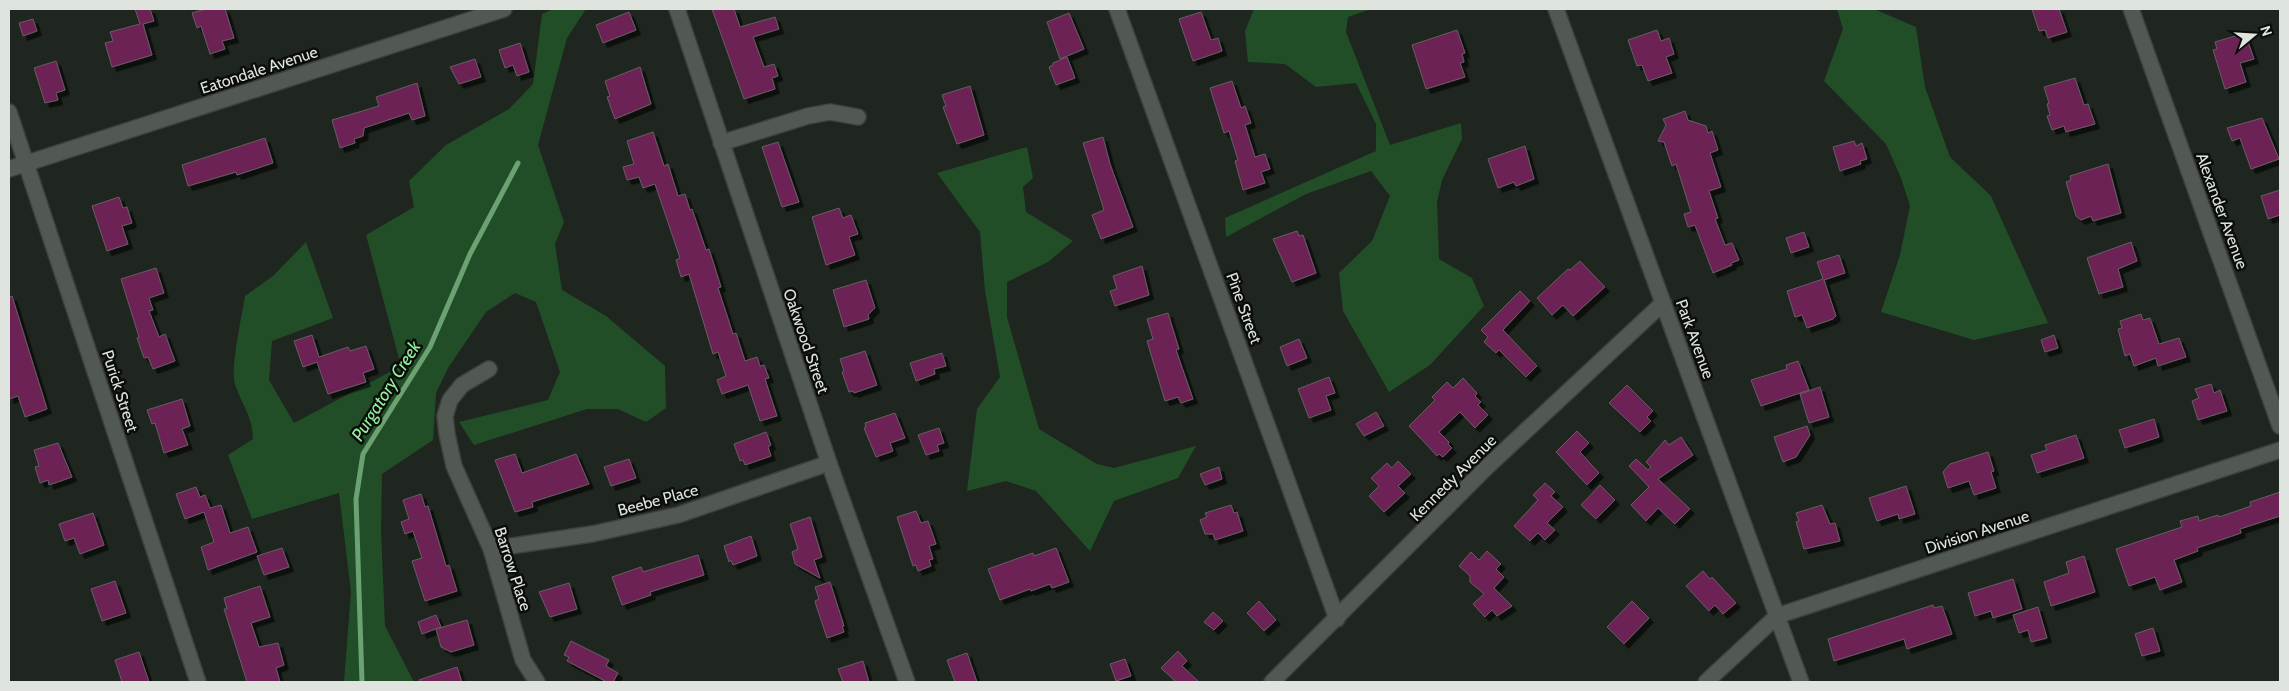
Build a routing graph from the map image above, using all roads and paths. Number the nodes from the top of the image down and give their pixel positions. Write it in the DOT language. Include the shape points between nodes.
graph roads {
  1 [pos="504,9"];
  2 [pos="676,9"];
  3 [pos="1117,9"];
  4 [pos="1556,9"];
  5 [pos="2131,9"];
  6 [pos="9,112"];
  7 [pos="858,117"];
  8 [pos="722,143"];
  9 [pos="26,164"];
  10 [pos="9,169"];
  11 [pos="1663,303"];
  12 [pos="489,369"];
  13 [pos="2280,426"];
  14 [pos="2280,450"];
  15 [pos="829,463"];
  16 [pos="491,549"];
  17 [pos="1777,616"];
  18 [pos="1337,619"];
  19 [pos="198,682"];
  20 [pos="537,682"];
  21 [pos="907,682"];
  22 [pos="1273,682"];
  23 [pos="1706,682"];
  24 [pos="1801,682"];
  1 -- 9 [label="street, Eatondale Avenue"];
  2 -- 8 [label="street, Oakwood Street"];
  3 -- 18 [label="street, Pine Street"];
  4 -- 11 [label="street, Park Avenue"];
  5 -- 13 [label="street, Alexander Avenue"];
  6 -- 9 [label="street, Purick Street"];
  7 -- 8 [label="street" via="830,112 808,116"];
  8 -- 15 [label="street, Oakwood Street"];
  9 -- 10 [label="street, Eatondale Avenue"];
  9 -- 19 [label="street, Purick Street"];
  11 -- 17 [label="street, Park Avenue"];
  11 -- 18 [label="street, Kennedy Avenue" via="1488,466"];
  12 -- 16 [label="street, Barrow Place" via="462,385 450,400 445,416 454,466"];
  14 -- 17 [label="street, Division Avenue"];
  15 -- 16 [label="street, Beebe Place" via="678,515 592,534"];
  15 -- 21 [label="street, Oakwood Street"];
  16 -- 20 [label="street, Barrow Place" via="522,660"];
  17 -- 23 [label="street, Division Avenue"];
  17 -- 24 [label="street, Park Avenue"];
  18 -- 22 [label="street, Kennedy Avenue"];
}
